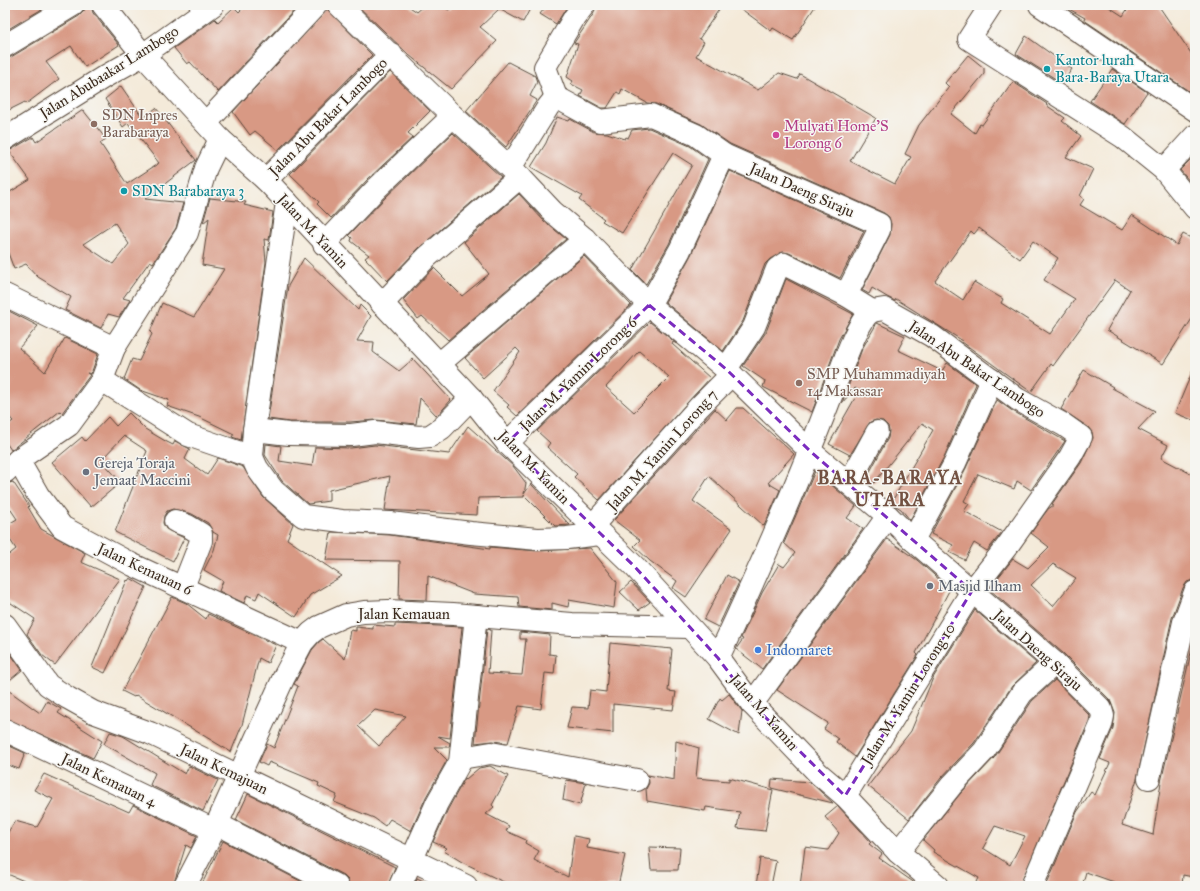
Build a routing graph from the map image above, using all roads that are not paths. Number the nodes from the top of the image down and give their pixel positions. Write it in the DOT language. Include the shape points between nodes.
graph roads {
  1 [pos="73,5"];
  2 [pos="103,5"];
  3 [pos="213,5"];
  4 [pos="316,5"];
  5 [pos="339,5"];
  6 [pos="584,5"];
  7 [pos="991,5"];
  8 [pos="1040,5"];
  9 [pos="5,46"];
  10 [pos="391,54"];
  11 [pos="143,55"];
  12 [pos="556,97"];
  13 [pos="1195,110"];
  14 [pos="453,116"];
  15 [pos="213,131"];
  16 [pos="1195,136"];
  17 [pos="5,139"];
  18 [pos="724,155"];
  19 [pos="1164,170"];
  20 [pos="515,172"];
  21 [pos="266,180"];
  22 [pos="287,202"];
  23 [pos="1195,208"];
  24 [pos="585,239"];
  25 [pos="324,244"];
  26 [pos="5,295"];
  27 [pos="846,295"];
  28 [pos="382,304"];
  29 [pos="649,305"];
  30 [pos="872,311"];
  31 [pos="114,348"];
  32 [pos="440,364"];
  33 [pos="729,372"];
  34 [pos="102,380"];
  35 [pos="992,380"];
  36 [pos="471,398"];
  37 [pos="254,430"];
  38 [pos="877,432"];
  39 [pos="507,443"];
  40 [pos="810,451"];
  41 [pos="252,457"];
  42 [pos="11,466"];
  43 [pos="849,483"];
  44 [pos="888,516"];
  45 [pos="175,521"];
  46 [pos="597,530"];
  47 [pos="913,540"];
  48 [pos="183,587"];
  49 [pos="972,591"];
  50 [pos="1195,592"];
  51 [pos="476,616"];
  52 [pos="1190,624"];
  53 [pos="5,625"];
  54 [pos="688,627"];
  55 [pos="302,643"];
  56 [pos="718,658"];
  57 [pos="1055,663"];
  58 [pos="752,704"];
  59 [pos="5,730"];
  60 [pos="461,758"];
  61 [pos="238,777"];
  62 [pos="1149,778"];
  63 [pos="637,780"];
  64 [pos="844,796"];
  65 [pos="215,827"];
  66 [pos="898,852"];
  67 [pos="412,860"];
  68 [pos="929,883"];
  69 [pos="185,886"];
  70 [pos="337,886"];
  71 [pos="400,886"];
  72 [pos="466,886"];
  73 [pos="1032,886"];
  1 -- 9 [label="street"];
  2 -- 11 [label="street, Jalan M. Yamin"];
  3 -- 11 [label="street, Jalan Abubaakar Lambogo"];
  4 -- 15 [label="street"];
  5 -- 10 [label="street, Jalan Daeng Siraju"];
  6 -- 12 [label="street" via="545,67"];
  7 -- 19 [label="street" via="969,39 1123,137"];
  8 -- 13 [label="street"];
  10 -- 14 [label="street, Jalan Daeng Siraju"];
  10 -- 21 [label="street, Jalan Abu Bakar Lambogo"];
  11 -- 15 [label="street, Jalan M. Yamin"];
  11 -- 17 [label="street, Jalan Abubaakar Lambogo"];
  12 -- 18 [label="street" via="600,121 651,115 696,135"];
  12 -- 20 [label="street" via="548,107"];
  14 -- 20 [label="street, Jalan Daeng Siraju"];
  14 -- 25 [label="street" via="377,188"];
  15 -- 21 [label="street, Jalan M. Yamin"];
  15 -- 31 [label="street" via="206,168 188,232"];
  16 -- 19 [label="street"];
  18 -- 27 [label="street, Jalan Daeng Siraju" via="879,224 879,230"];
  18 -- 29 [label="street" via="680,250"];
  19 -- 23 [label="street"];
  20 -- 24 [label="street, Jalan Daeng Siraju" via="553,212"];
  20 -- 28 [label="street"];
  21 -- 22 [label="street, Jalan M. Yamin"];
  22 -- 25 [label="street, Jalan M. Yamin"];
  22 -- 37 [label="street"];
  24 -- 29 [label="street, Jalan Daeng Siraju"];
  24 -- 32 [label="street"];
  25 -- 28 [label="street, Jalan M. Yamin"];
  26 -- 31 [label="street"];
  27 -- 30 [label="street"];
  27 -- 33 [label="street, Jalan M. Yamin Lorong 7" via="784,264 777,269 754,327"];
  28 -- 32 [label="street, Jalan M. Yamin"];
  29 -- 33 [label="street, Jalan Daeng Siraju"];
  29 -- 39 [label="street, Jalan M. Yamin Lorong 6"];
  30 -- 35 [label="street, Jalan Abu Bakar Lambogo" via="884,309 932,336"];
  30 -- 40 [label="street" via="865,317 850,348"];
  31 -- 34 [label="street"];
  32 -- 36 [label="street, Jalan M. Yamin"];
  33 -- 40 [label="street, Jalan Daeng Siraju"];
  33 -- 46 [label="street, Jalan M. Yamin Lorong 7"];
  34 -- 41 [label="street" via="188,435"];
  34 -- 42 [label="street" via="70,425"];
  35 -- 47 [label="street" via="955,462"];
  35 -- 49 [label="street, Jalan Abu Bakar Lambogo" via="1017,399 1081,437 1070,457 1008,545"];
  36 -- 37 [label="street" via="442,428 430,436 375,432 351,435 289,434"];
  36 -- 39 [label="street, Jalan M. Yamin"];
  37 -- 41 [label="street"];
  38 -- 43 [label="street"];
  39 -- 46 [label="street, Jalan M. Yamin"];
  40 -- 43 [label="street, Jalan Daeng Siraju"];
  40 -- 56 [label="street" via="775,536"];
  41 -- 46 [label="street" via="274,490 303,516 538,538 567,538"];
  42 -- 48 [label="street, Jalan Kemauan 6" via="38,495 62,527 133,565"];
  43 -- 44 [label="street, Jalan Daeng Siraju"];
  44 -- 47 [label="street, Jalan Daeng Siraju"];
  44 -- 58 [label="street"];
  45 -- 48 [label="street" via="201,534 199,547"];
  46 -- 54 [label="street, Jalan M. Yamin"];
  47 -- 49 [label="street, Jalan Daeng Siraju"];
  48 -- 55 [label="street, Jalan Kemauan 6"];
  49 -- 57 [label="street, Jalan Daeng Siraju"];
  49 -- 64 [label="street, Jalan M. Yamin Lorong 10"];
  50 -- 52 [label="street"];
  51 -- 54 [label="street, Jalan Kemauan" via="572,624"];
  51 -- 55 [label="street, Jalan Kemauan" via="364,612 346,615 319,627"];
  51 -- 60 [label="street"];
  52 -- 62 [label="street"];
  53 -- 61 [label="street, Jalan Kemajuan" via="48,685 61,694 93,712 150,733"];
  54 -- 56 [label="street, Jalan M. Yamin"];
  55 -- 61 [label="street, Jalan Kemauan"];
  56 -- 58 [label="street, Jalan M. Yamin"];
  57 -- 66 [label="street" via="1022,693 984,751 951,786"];
  57 -- 73 [label="street, Jalan Daeng Siraju" via="1101,709 1103,716"];
  58 -- 64 [label="street, Jalan M. Yamin" via="819,774"];
  59 -- 65 [label="street, Jalan Kemauan 4"];
  60 -- 63 [label="street" via="477,754 502,755"];
  60 -- 67 [label="street" via="437,803"];
  61 -- 65 [label="street, Jalan Kemauan"];
  61 -- 67 [label="street, Jalan Kemajuan"];
  64 -- 66 [label="street, Jalan M. Yamin"];
  65 -- 69 [label="street, Jalan Kemauan"];
  65 -- 70 [label="street, Jalan Kemauan 4"];
  66 -- 68 [label="street, Jalan M. Yamin"];
  67 -- 71 [label="street"];
  67 -- 72 [label="street, Jalan Kemajuan"];
}
